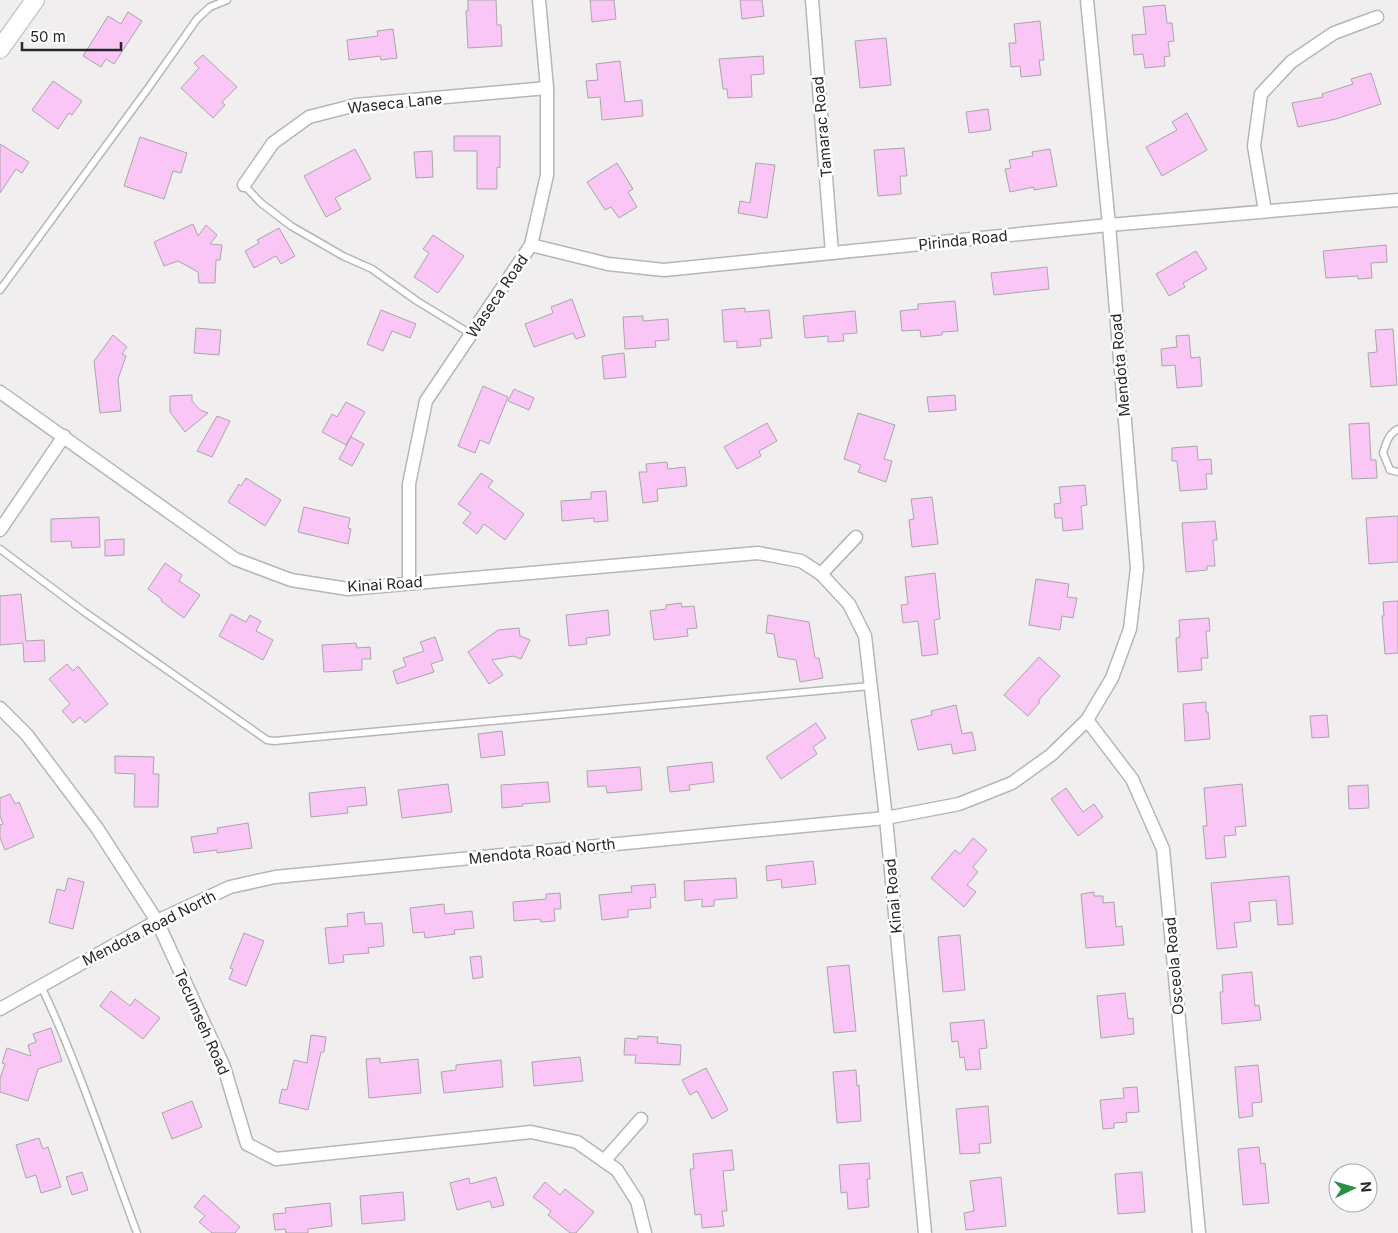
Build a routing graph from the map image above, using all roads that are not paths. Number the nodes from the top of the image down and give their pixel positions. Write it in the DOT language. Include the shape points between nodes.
graph roads {
  1 [pos="35,0"];
  2 [pos="227,0"];
  3 [pos="539,0"];
  4 [pos="812,0"];
  5 [pos="1087,0"];
  6 [pos="1377,17"];
  7 [pos="0,49"];
  8 [pos="547,88"];
  9 [pos="244,185"];
  10 [pos="1398,200"];
  11 [pos="1265,211"];
  12 [pos="1109,225"];
  13 [pos="531,244"];
  14 [pos="832,254"];
  15 [pos="0,290"];
  16 [pos="471,334"];
  17 [pos="0,392"];
  18 [pos="1398,429"];
  19 [pos="64,436"];
  20 [pos="1398,472"];
  21 [pos="0,530"];
  22 [pos="856,537"];
  23 [pos="0,549"];
  24 [pos="821,574"];
  25 [pos="409,582"];
  26 [pos="870,686"];
  27 [pos="0,708"];
  28 [pos="1086,720"];
  29 [pos="886,818"];
  30 [pos="156,921"];
  31 [pos="41,986"];
  32 [pos="0,1009"];
  33 [pos="641,1119"];
  34 [pos="604,1161"];
  35 [pos="137,1233"];
  36 [pos="645,1233"];
  37 [pos="925,1233"];
  38 [pos="1200,1233"];
  1 -- 7 [label="main road"];
  2 -- 15 [label="lane" via="210,7 197,19"];
  3 -- 8 [label="street, Waseca Road"];
  4 -- 14 [label="street, Tamarac Road"];
  5 -- 12 [label="street, Mendota Road"];
  6 -- 11 [label="street" via="1334,33 1291,62 1261,94 1254,146"];
  8 -- 9 [label="street, Waseca Lane" via="356,105 309,117 273,143"];
  8 -- 13 [label="street, Waseca Road" via="548,175"];
  9 -- 16 [label="lane" via="291,226 372,269"];
  10 -- 11 [label="street, Pirinda Road"];
  11 -- 12 [label="street, Pirinda Road"];
  12 -- 14 [label="street, Pirinda Road"];
  12 -- 28 [label="street, Mendota Road" via="1137,568 1130,629 1112,678"];
  13 -- 14 [label="street, Pirinda Road" via="608,264 664,270"];
  13 -- 16 [label="street, Waseca Road"];
  16 -- 25 [label="street, Waseca Road" via="426,402 409,484"];
  17 -- 19 [label="street, Kinai Road"];
  18 -- 20 [label="lane" via="1387,440 1383,453 1390,470"];
  19 -- 21 [label="street"];
  19 -- 25 [label="street, Kinai Road" via="234,558 291,580 348,589"];
  22 -- 24 [label="street"];
  23 -- 26 [label="lane" via="267,740"];
  24 -- 25 [label="street, Kinai Road" via="801,561 758,553"];
  24 -- 26 [label="street, Kinai Road" via="849,604 865,636"];
  26 -- 29 [label="street, Kinai Road"];
  27 -- 30 [label="street, Tecumseh Road" via="27,735 97,828"];
  28 -- 29 [label="street, Mendota Road North" via="1051,755 1012,783 959,804"];
  28 -- 38 [label="street, Osceola Road" via="1132,779 1163,850"];
  29 -- 30 [label="street, Mendota Road North" via="275,877 230,887"];
  29 -- 37 [label="street, Kinai Road"];
  30 -- 31 [label="street, Mendota Road North"];
  30 -- 34 [label="street, Tecumseh Road" via="224,1067 247,1144 276,1159 531,1132 577,1142"];
  31 -- 32 [label="street, Mendota Road North"];
  31 -- 35 [label="lane" via="85,1088"];
  33 -- 34 [label="street"];
  34 -- 36 [label="street, Tecumseh Road" via="617,1170 637,1201"];
}
